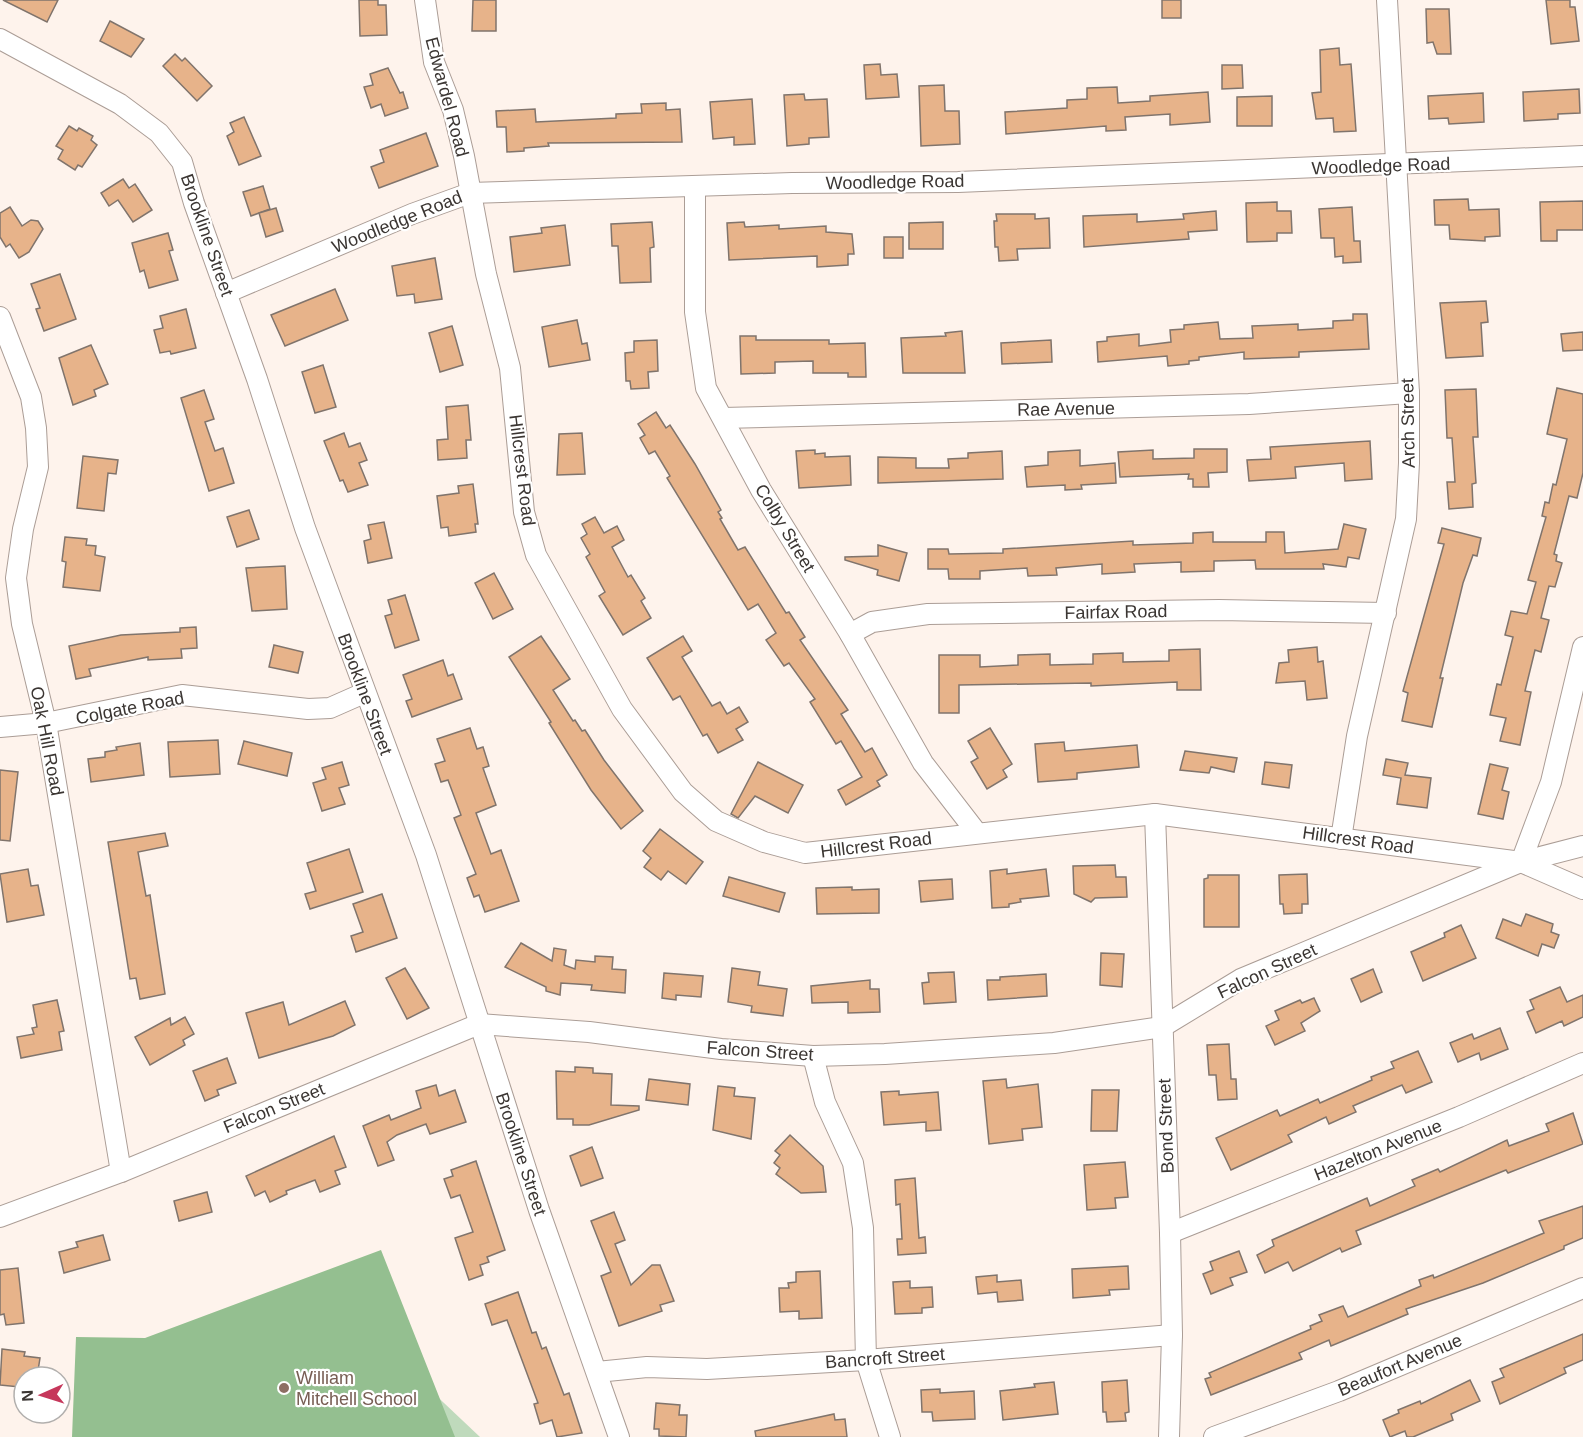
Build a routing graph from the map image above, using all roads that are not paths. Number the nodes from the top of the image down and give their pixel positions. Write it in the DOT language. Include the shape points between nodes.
graph roads {
  1 [pos="425,0"];
  2 [pos="1387,0"];
  3 [pos="0,39"];
  4 [pos="1583,156"];
  5 [pos="1397,166"];
  6 [pos="695,188"];
  7 [pos="470,193"];
  8 [pos="226,293"];
  9 [pos="0,317"];
  10 [pos="1408,393"];
  11 [pos="723,418"];
  12 [pos="1386,613"];
  13 [pos="850,634"];
  14 [pos="1583,647"];
  15 [pos="364,693"];
  16 [pos="46,723"];
  17 [pos="0,727"];
  18 [pos="1155,814"];
  19 [pos="977,833"];
  20 [pos="1341,839"];
  21 [pos="1583,846"];
  22 [pos="1521,862"];
  23 [pos="1583,889"];
  24 [pos="479,1024"];
  25 [pos="1162,1027"];
  26 [pos="813,1056"];
  27 [pos="1583,1063"];
  28 [pos="121,1172"];
  29 [pos="0,1217"];
  30 [pos="1170,1233"];
  31 [pos="1583,1288"];
  32 [pos="1172,1335"];
  33 [pos="866,1360"];
  34 [pos="597,1372"];
  35 [pos="619,1437"];
  36 [pos="890,1437"];
  37 [pos="1169,1437"];
  38 [pos="1214,1437"];
  1 -- 7 [label="street, Edwardel Road" via="434,62 453,110"];
  2 -- 5 [label="street, Arch Street"];
  3 -- 8 [label="street, Brookline Street" via="120,104 159,133 182,162"];
  4 -- 5 [label="street, Woodledge Road"];
  5 -- 6 [label="street, Woodledge Road"];
  5 -- 10 [label="street, Arch Street"];
  6 -- 7 [label="street, Woodledge Road"];
  6 -- 11 [label="street, Colby Street" via="695,312 706,388"];
  7 -- 8 [label="street, Woodledge Road"];
  7 -- 19 [label="street, Hillcrest Road" via="510,368 524,512 536,555 622,709 683,792 716,821 764,842 805,854"];
  8 -- 15 [label="street, Brookline Street"];
  9 -- 16 [label="street, Oak Hill Road" via="31,398 36,428 39,467 23,529 16,578 22,624"];
  10 -- 11 [label="street, Rae Avenue" via="1249,404"];
  10 -- 12 [label="street, Arch Street" via="1406,519"];
  11 -- 13 [label="street, Colby Street" via="761,490"];
  12 -- 13 [label="street, Fairfax Road" via="1219,610 928,614 872,622"];
  12 -- 20 [label="street, Arch Street" via="1358,736"];
  13 -- 19 [label="street, Colby Street" via="923,763"];
  14 -- 22 [label="street" via="1551,782"];
  15 -- 16 [label="street, Colgate Road" via="330,708 308,710 182,695"];
  15 -- 24 [label="street, Brookline Street" via="426,855"];
  16 -- 17 [label="street, Colgate Road"];
  16 -- 28 [label="street, Oak Hill Road"];
  18 -- 19 [label="street, Hillcrest Road"];
  18 -- 20 [label="street, Hillcrest Road"];
  18 -- 25 [label="street, Bond Street"];
  20 -- 22 [label="street, Hillcrest Road"];
  21 -- 22 [label="street, Hillcrest Road"];
  22 -- 23 [label="street"];
  22 -- 25 [label="street, Falcon Street" via="1241,980"];
  24 -- 26 [label="street, Falcon Street"];
  24 -- 28 [label="street, Falcon Street"];
  24 -- 34 [label="street, Brookline Street" via="538,1210"];
  25 -- 26 [label="street, Falcon Street" via="1054,1043"];
  25 -- 30 [label="street, Bond Street"];
  26 -- 33 [label="street" via="825,1102 853,1163 862,1228"];
  27 -- 30 [label="street, Hazelton Avenue"];
  28 -- 29 [label="street, Falcon Street"];
  30 -- 32 [label="street, Bond Street"];
  31 -- 38 [label="street, Beaufort Avenue" via="1338,1391"];
  32 -- 33 [label="street, Bancroft Street"];
  32 -- 37 [label="street, Bond Street"];
  33 -- 34 [label="street, Bancroft Street"];
  33 -- 36 [label="street"];
  34 -- 35 [label="street, Brookline Street"];
}
